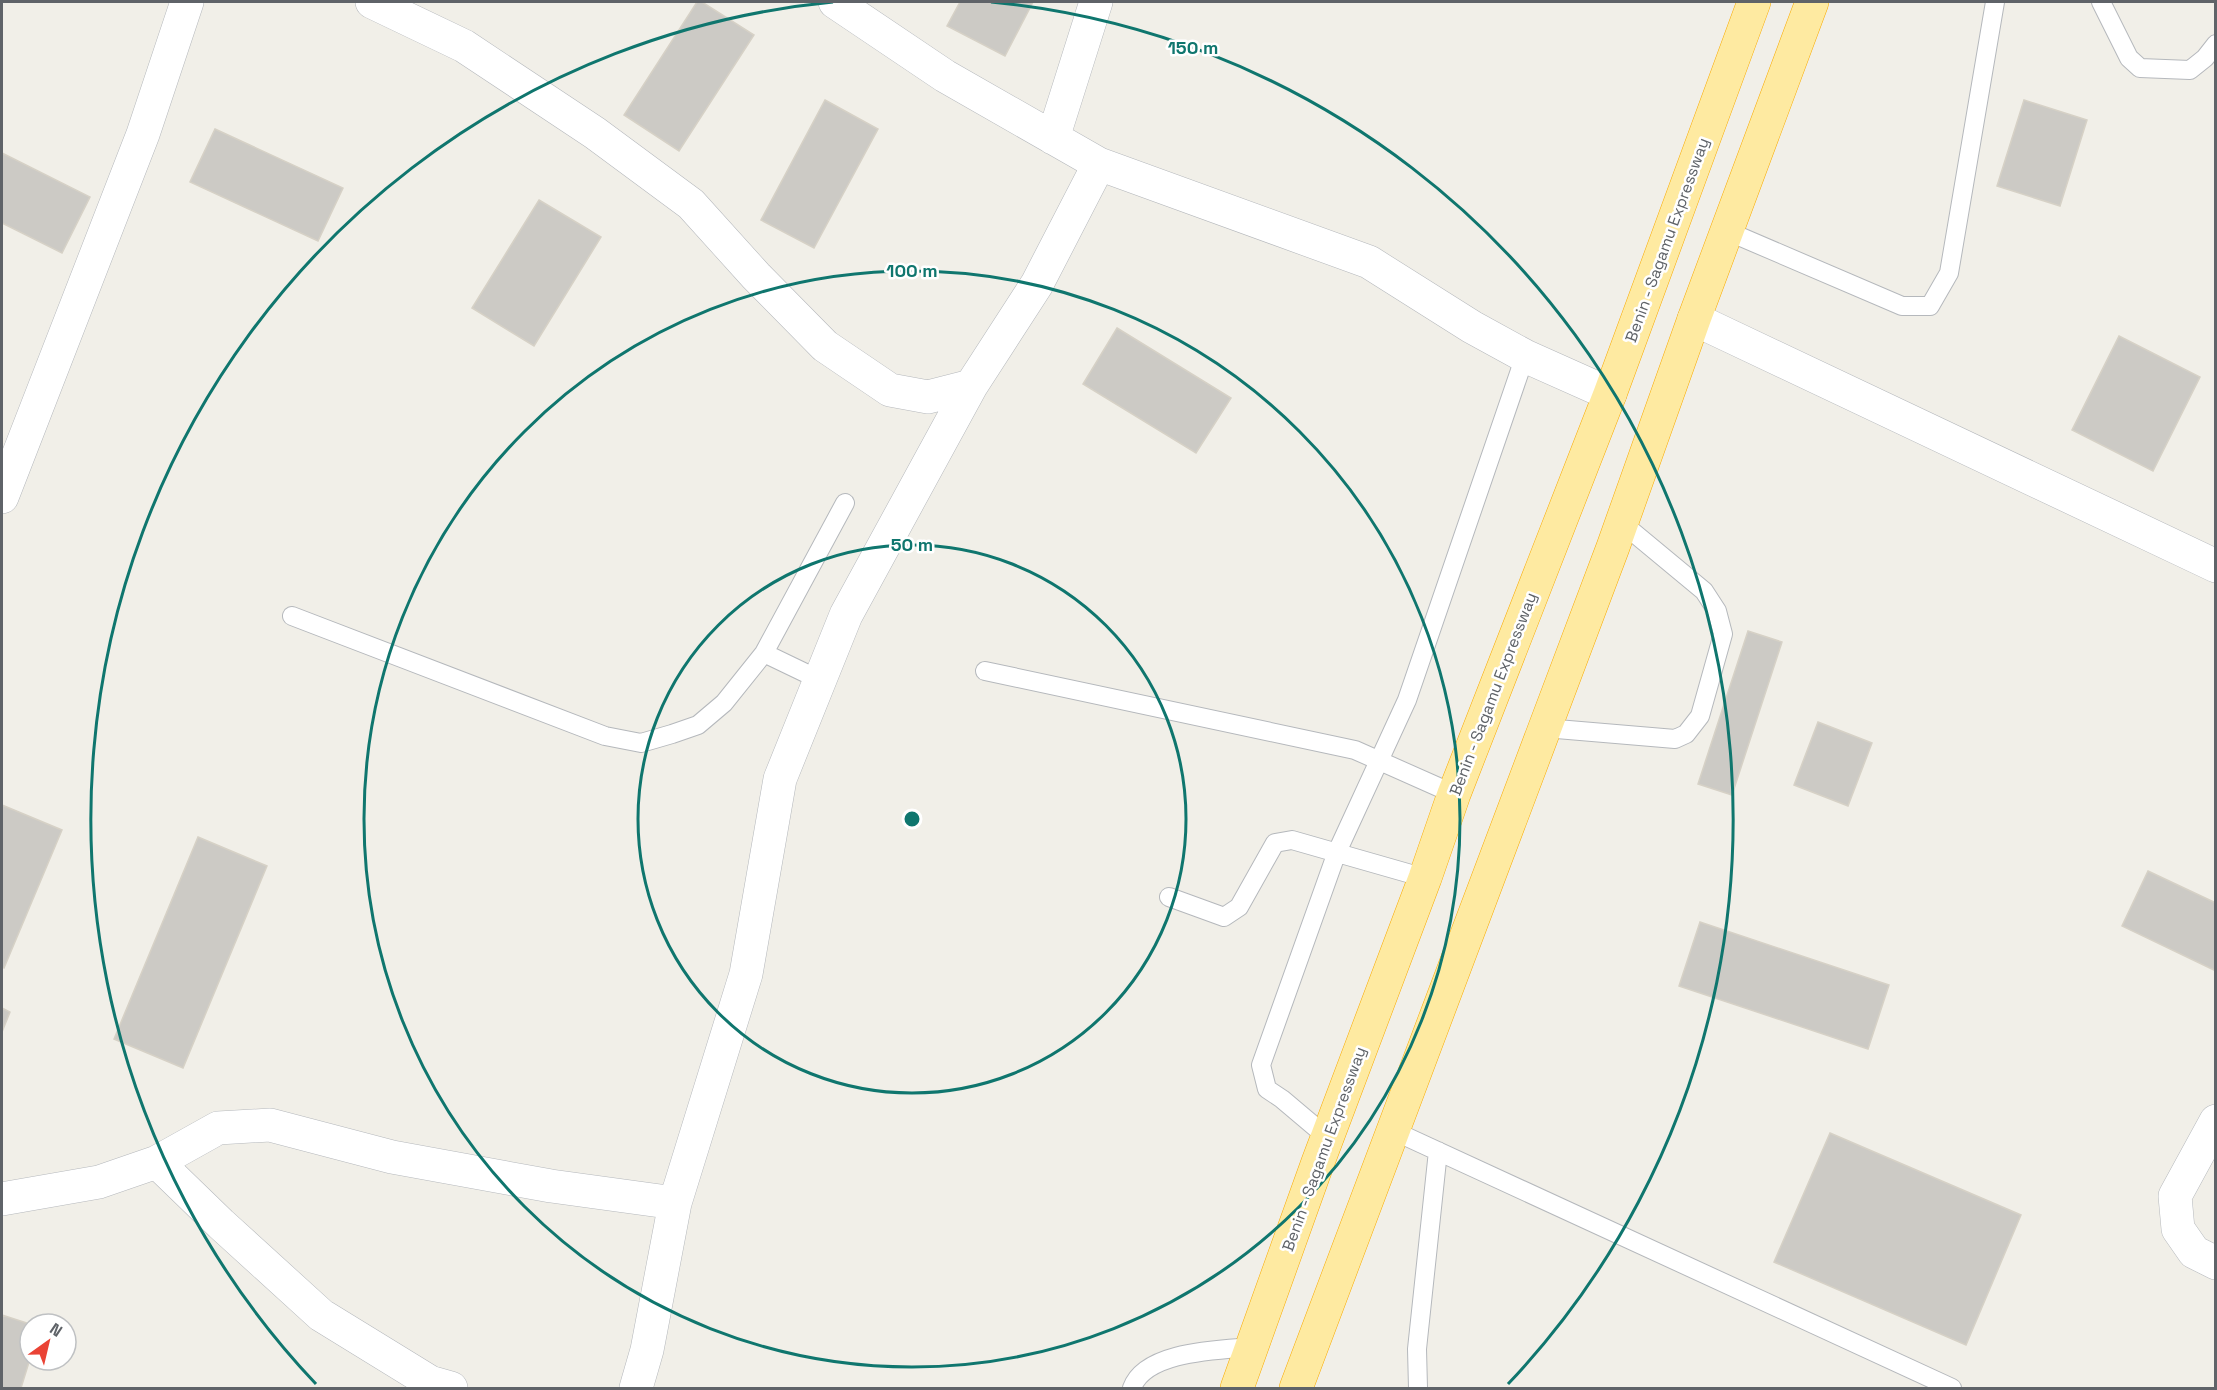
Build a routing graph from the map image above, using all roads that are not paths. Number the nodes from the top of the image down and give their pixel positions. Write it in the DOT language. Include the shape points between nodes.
graph roads {
  1 [pos="187,2"];
  2 [pos="372,2"];
  3 [pos="834,2"];
  4 [pos="1096,2"];
  5 [pos="1754,2"];
  6 [pos="1812,2"];
  7 [pos="1995,2"];
  8 [pos="2101,2"];
  9 [pos="2216,44"];
  10 [pos="1053,138"];
  11 [pos="1099,164"];
  12 [pos="1727,231"];
  13 [pos="1694,319"];
  14 [pos="1525,356"];
  15 [pos="971,386"];
  16 [pos="1610,394"];
  17 [pos="4,485"];
  18 [pos="845,503"];
  19 [pos="1622,523"];
  20 [pos="2216,566"];
  21 [pos="292,616"];
  22 [pos="764,653"];
  23 [pos="985,671"];
  24 [pos="820,680"];
  25 [pos="1545,728"];
  26 [pos="1381,761"];
  27 [pos="1454,794"];
  28 [pos="1337,852"];
  29 [pos="1425,878"];
  30 [pos="1169,897"];
  31 [pos="2216,1121"];
  32 [pos="1394,1131"];
  33 [pos="1327,1137"];
  34 [pos="1438,1151"];
  35 [pos="157,1162"];
  36 [pos="2,1199"];
  37 [pos="675,1203"];
  38 [pos="2216,1263"];
  39 [pos="1252,1347"];
  40 [pos="451,1389"];
  41 [pos="636,1389"];
  42 [pos="1132,1389"];
  43 [pos="1238,1389"];
  44 [pos="1296,1389"];
  45 [pos="1418,1389"];
  46 [pos="1952,1389"];
  1 -- 17 [label="street" via="143,134"];
  2 -- 15 [label="street" via="464,46 595,133 691,204 825,346 890,390 928,397"];
  3 -- 10 [label="street" via="945,76"];
  4 -- 10 [label="street"];
  5 -- 16 [label="highway, Benin - Sagamu Expressway"];
  6 -- 12 [label="highway"];
  7 -- 12 [label="lane" via="1949,273 1930,306 1902,306"];
  8 -- 9 [label="lane" via="2129,58 2140,68 2190,70"];
  10 -- 11 [label="street"];
  11 -- 14 [label="street" via="1369,262"];
  11 -- 15 [label="street" via="1037,284"];
  12 -- 13 [label="highway"];
  13 -- 19 [label="highway"];
  13 -- 20 [label="street"];
  14 -- 16 [label="street"];
  14 -- 26 [label="lane" via="1407,700"];
  15 -- 24 [label="street" via="846,615"];
  16 -- 27 [label="highway, Benin - Sagamu Expressway"];
  18 -- 22 [label="lane"];
  19 -- 25 [label="highway"];
  19 -- 25 [label="lane" via="1704,591 1717,611 1723,633 1700,716 1686,734 1675,739"];
  21 -- 22 [label="lane" via="605,736 640,742 698,725 724,703"];
  22 -- 24 [label="lane"];
  23 -- 26 [label="lane" via="1328,743"];
  24 -- 37 [label="street" via="780,779 746,974"];
  25 -- 32 [label="highway"];
  26 -- 27 [label="lane"];
  26 -- 28 [label="lane"];
  27 -- 29 [label="highway, Benin - Sagamu Expressway"];
  28 -- 29 [label="lane"];
  28 -- 30 [label="lane" via="1292,840 1275,843 1239,907 1224,917"];
  28 -- 33 [label="lane" via="1261,1065 1267,1089"];
  29 -- 33 [label="highway, Benin - Sagamu Expressway"];
  31 -- 38 [label="street" via="2175,1196 2178,1229 2194,1252"];
  32 -- 34 [label="lane"];
  32 -- 44 [label="highway"];
  33 -- 39 [label="highway, Benin - Sagamu Expressway"];
  34 -- 45 [label="lane" via="1417,1349"];
  34 -- 46 [label="lane"];
  35 -- 36 [label="street" via="99,1182"];
  35 -- 37 [label="street" via="218,1128 270,1125 392,1157 551,1186"];
  35 -- 40 [label="street" via="321,1316 430,1382"];
  37 -- 41 [label="street"];
  39 -- 42 [label="lane" via="1165,1359 1135,1380"];
  39 -- 43 [label="highway, Benin - Sagamu Expressway"];
}
